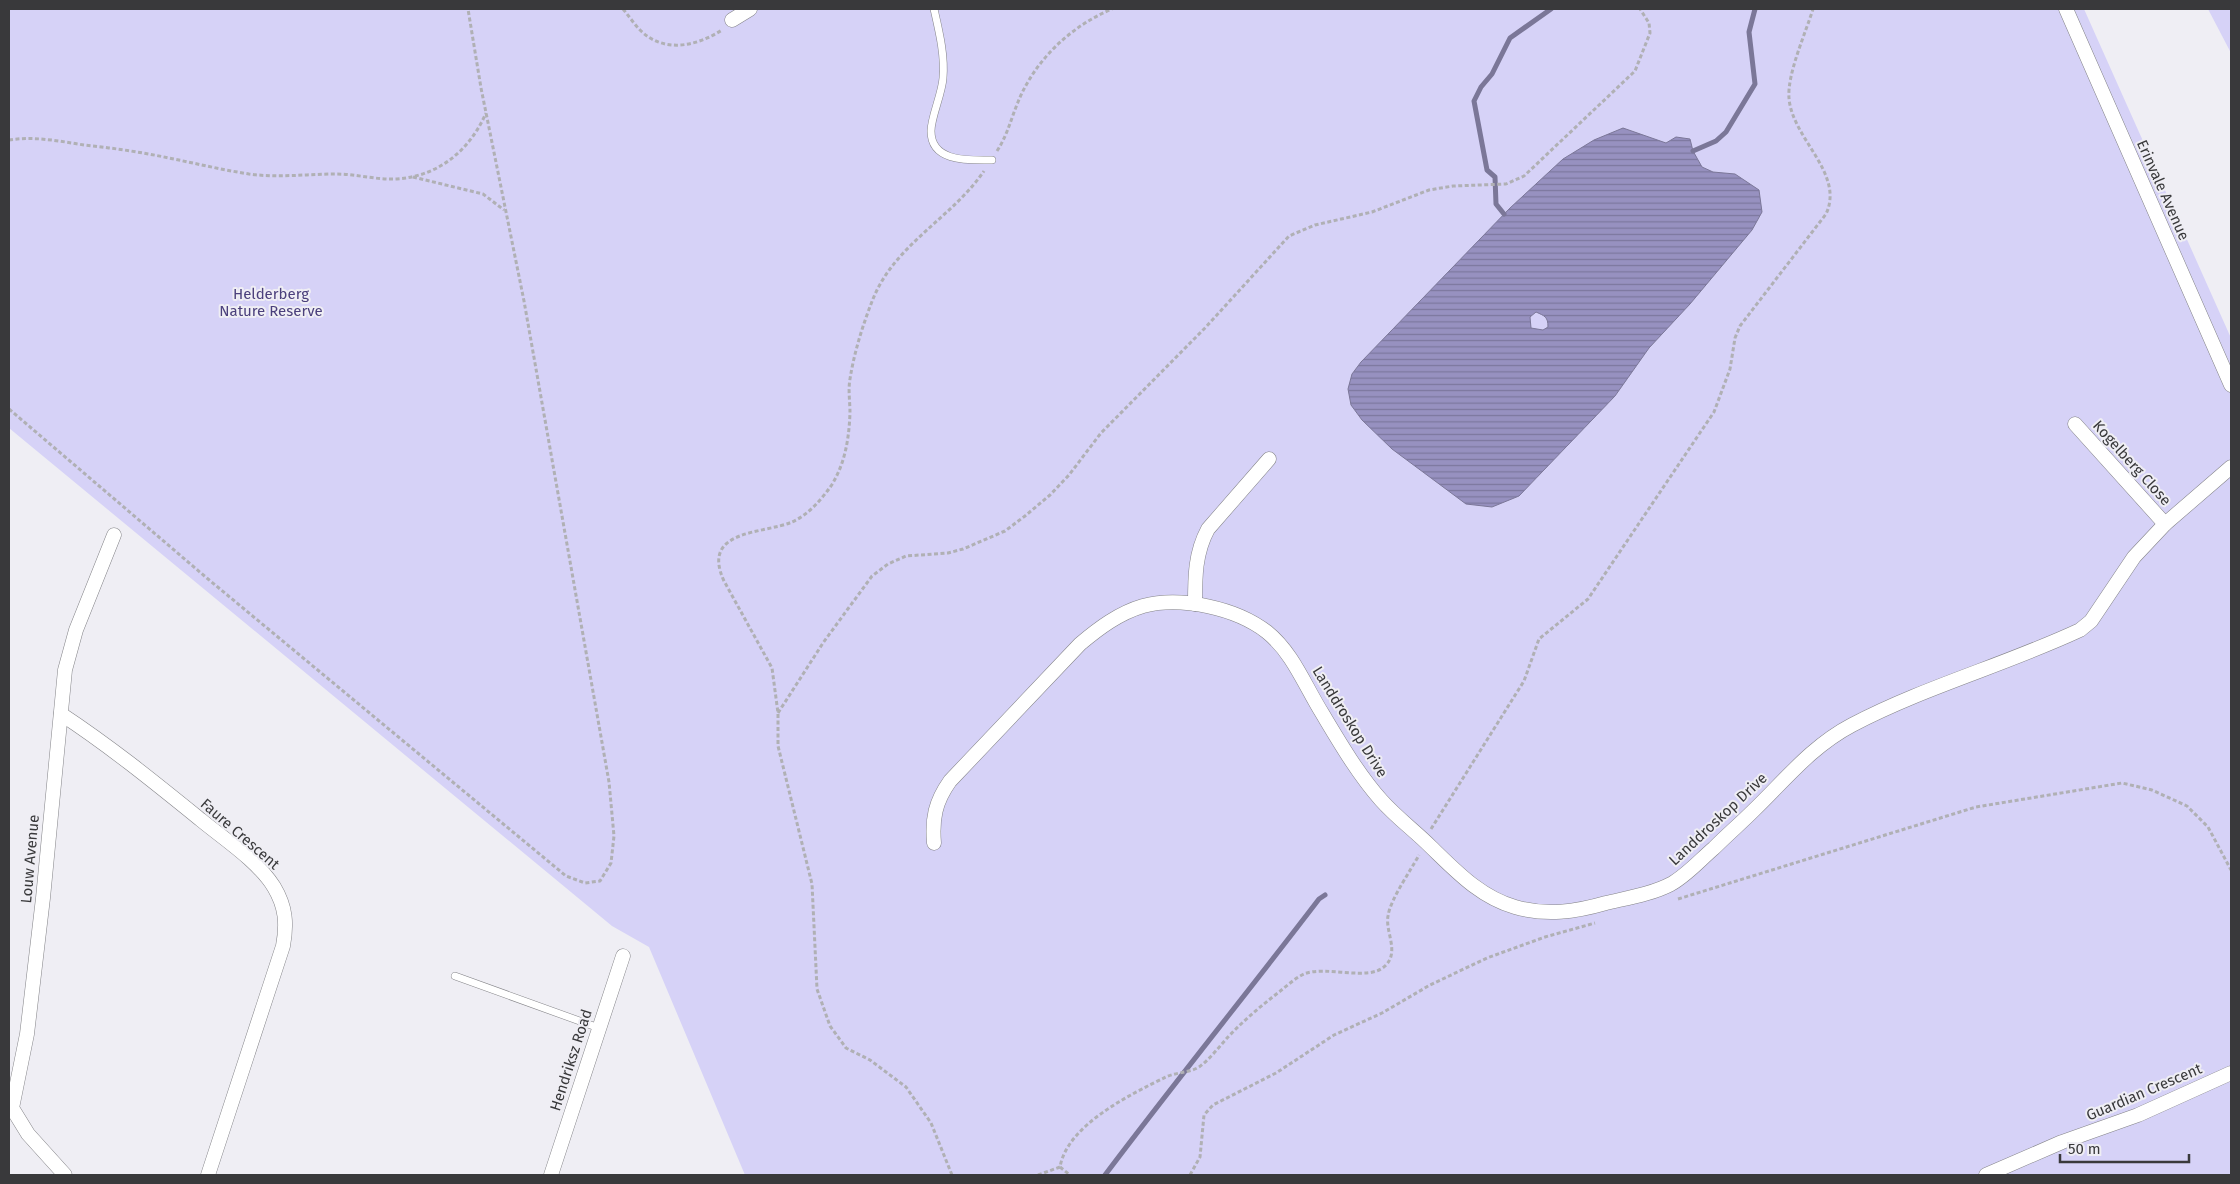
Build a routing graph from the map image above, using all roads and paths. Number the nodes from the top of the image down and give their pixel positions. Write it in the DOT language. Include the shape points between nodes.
graph roads {
  1 [pos="468,9"];
  2 [pos="623,9"];
  3 [pos="750,9"];
  4 [pos="934,9"];
  5 [pos="1112,9"];
  6 [pos="1640,9"];
  7 [pos="1813,9"];
  8 [pos="2066,9"];
  9 [pos="732,20"];
  10 [pos="486,112"];
  11 [pos="9,140"];
  12 [pos="992,160"];
  13 [pos="413,177"];
  14 [pos="504,210"];
  15 [pos="2231,385"];
  16 [pos="9,409"];
  17 [pos="2074,424"];
  18 [pos="1269,459"];
  19 [pos="2231,467"];
  20 [pos="2165,524"];
  21 [pos="114,535"];
  22 [pos="1195,604"];
  23 [pos="778,713"];
  24 [pos="60,714"];
  25 [pos="1426,842"];
  26 [pos="934,843"];
  27 [pos="2231,870"];
  28 [pos="1677,900"];
  29 [pos="1602,922"];
  30 [pos="623,956"];
  31 [pos="455,976"];
  32 [pos="599,1028"];
  33 [pos="2231,1073"];
  34 [pos="10,1108"];
  35 [pos="1060,1167"];
  36 [pos="64,1175"];
  37 [pos="208,1175"];
  38 [pos="550,1175"];
  39 [pos="952,1175"];
  40 [pos="1038,1175"];
  41 [pos="1070,1175"];
  42 [pos="1190,1175"];
  43 [pos="1986,1175"];
  1 -- 10 [label="path"];
  2 -- 9 [label="path" via="653,40 671,45 683,46 710,38"];
  3 -- 9 [label="street"];
  4 -- 12 [label="lane" via="943,57 943,77 931,130 933,142 948,156 962,160"];
  5 -- 12 [label="path" via="1076,30 1036,68"];
  6 -- 23 [label="path" via="1649,23 1650,33 1635,71 1524,176 1513,183 1430,190 1372,212 1315,225 1289,236 1205,328 1101,433 1050,495 1025,516 1005,530 963,549 948,554 906,556 872,576"];
  7 -- 25 [label="path" via="1790,80 1789,97 1795,121 1830,184 1831,199 1826,214 1740,326 1730,368 1714,412 1588,598 1539,639 1524,681 1434,823"];
  8 -- 15 [label="street, Erinvale Avenue"];
  10 -- 13 [label="path" via="479,129 455,158"];
  10 -- 14 [label="path"];
  11 -- 13 [label="path" via="53,139 283,177 338,174 396,179"];
  12 -- 23 [label="path" via="950,208 901,254 881,282 865,321 850,380 847,446 830,486 800,518 740,534 722,550 721,574 772,668"];
  13 -- 14 [label="path" via="483,194"];
  14 -- 16 [label="path" via="527,320 609,782 614,836 611,863 600,881 585,883 566,876"];
  17 -- 20 [label="street, Kogelberg Close"];
  18 -- 22 [label="street" via="1208,528 1202,540 1195,574"];
  19 -- 20 [label="street, Landdroskop Drive"];
  20 -- 25 [label="street, Landdroskop Drive" via="2134,557 2090,622 2080,630 1933,689 1853,724 1830,738 1671,884 1579,911 1532,911 1483,894"];
  21 -- 24 [label="street, Louw Avenue" via="76,630 65,670"];
  22 -- 25 [label="street, Landdroskop Drive" via="1224,610 1268,633 1288,654 1364,778 1382,801"];
  22 -- 26 [label="street, Landdroskop Drive" via="1145,606 1120,615 1080,644 940,794 932,824"];
  23 -- 39 [label="path" via="778,746 812,884 817,989 830,1026 846,1048 870,1060 906,1087 931,1123"];
  24 -- 34 [label="street, Louw Avenue" via="27,1034"];
  24 -- 37 [label="street, Faure Crescent" via="91,732 240,852 273,885 286,915 283,946"];
  25 -- 35 [label="path" via="1389,910 1387,922 1392,954 1388,964 1377,972 1318,971 1298,977 1246,1018 1203,1064 1168,1076 1088,1124 1062,1155"];
  27 -- 28 [label="path" via="2208,827 2187,806 2152,790 2122,783 1976,807"];
  29 -- 42 [label="path" via="1545,937 1488,958 1430,985 1382,1013 1334,1035 1276,1073 1212,1105 1204,1115 1200,1158"];
  30 -- 32 [label="street, Hendriksz Road"];
  31 -- 32 [label="lane"];
  32 -- 38 [label="street, Hendriksz Road"];
  33 -- 43 [label="street, Guardian Crescent" via="2138,1115 2062,1142"];
  34 -- 36 [label="street, Louw Avenue"];
  35 -- 40 [label="path"];
  35 -- 41 [label="path"];
}
